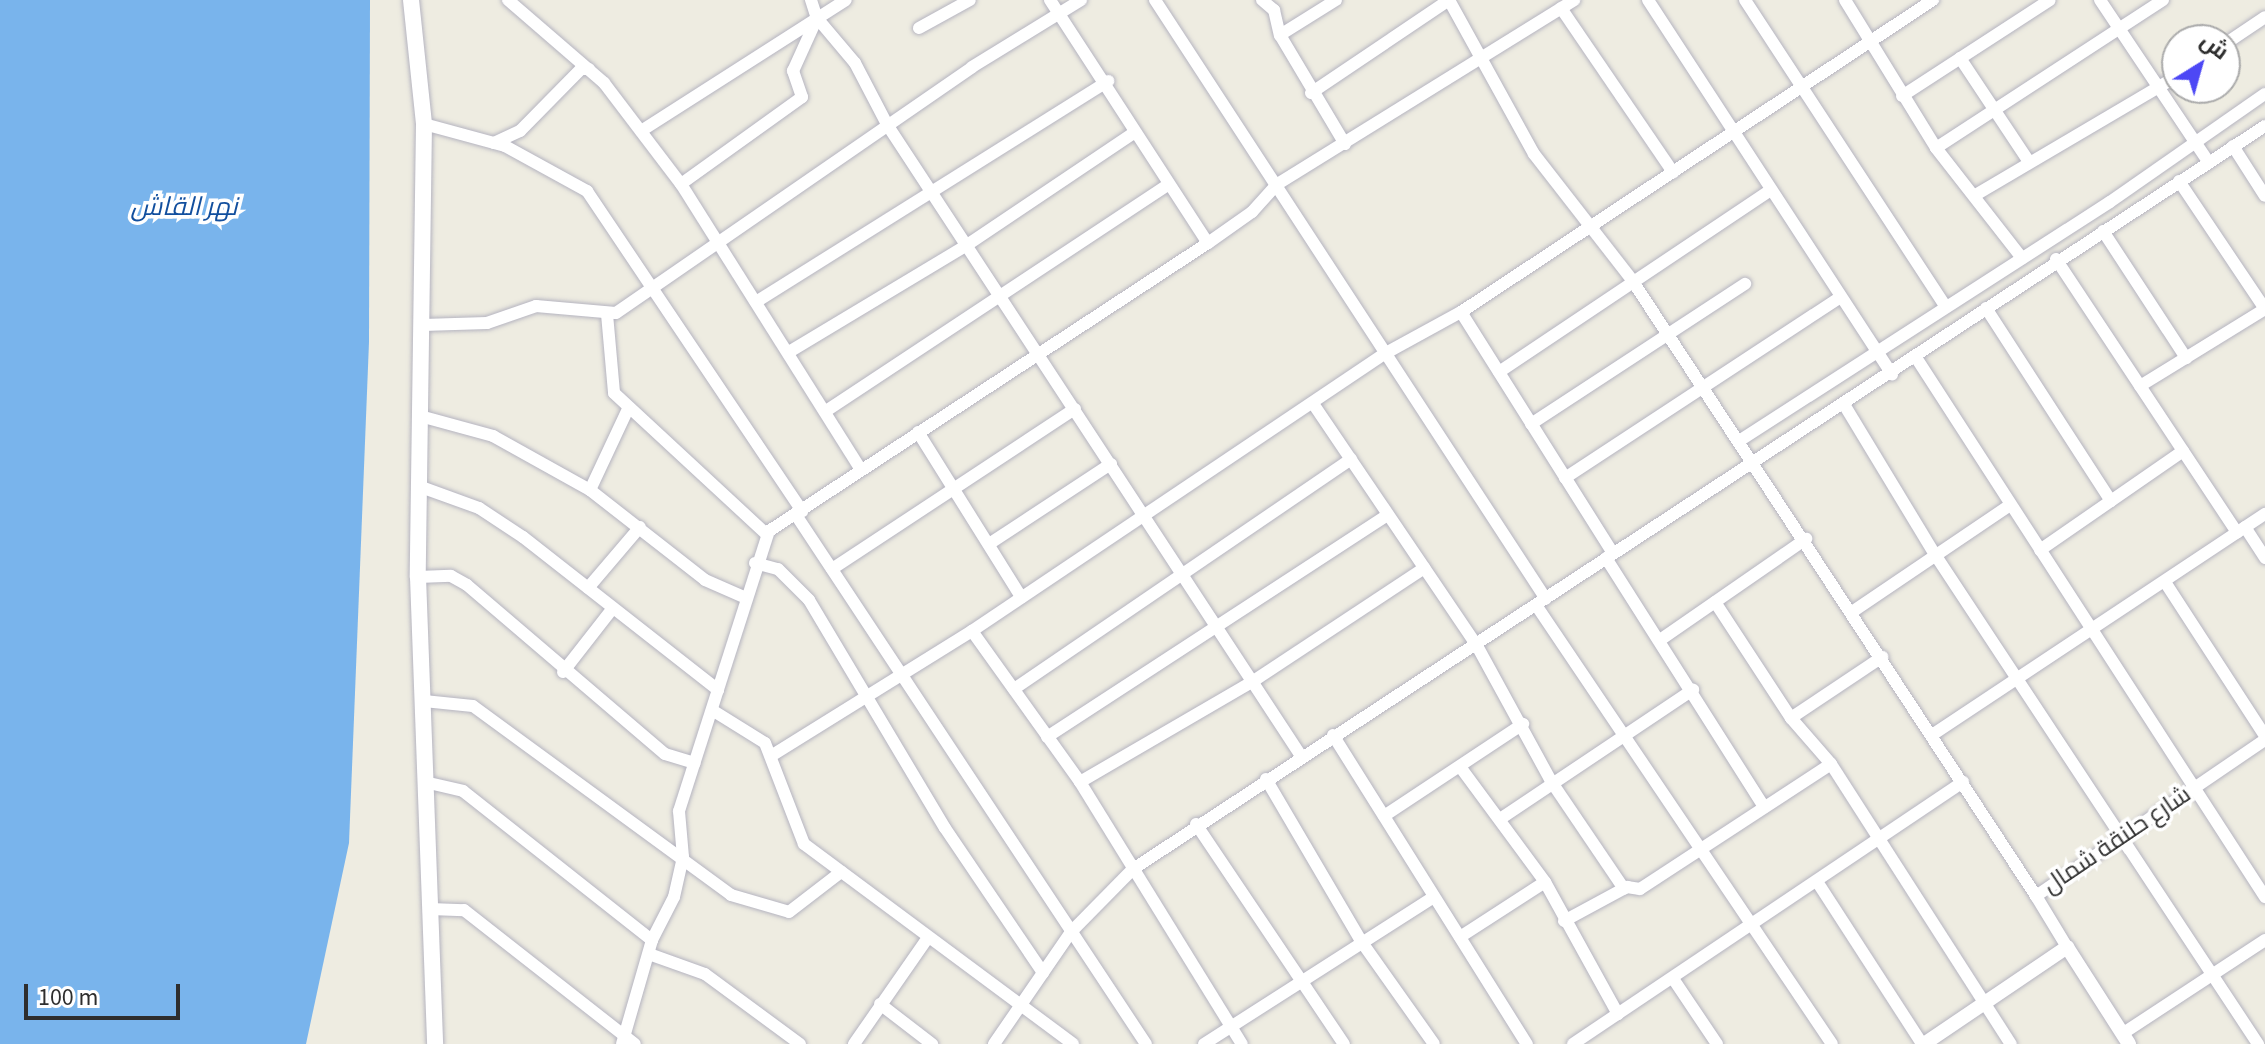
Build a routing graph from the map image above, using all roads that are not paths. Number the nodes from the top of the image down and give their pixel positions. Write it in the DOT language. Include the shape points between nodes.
graph roads {
  1 [pos="411,0"];
  2 [pos="508,0"];
  3 [pos="811,0"];
  4 [pos="846,0"];
  5 [pos="970,0"];
  6 [pos="1050,0"];
  7 [pos="1081,0"];
  8 [pos="1155,0"];
  9 [pos="1262,0"];
  10 [pos="1336,0"];
  11 [pos="1449,0"];
  12 [pos="1574,0"];
  13 [pos="1648,0"];
  14 [pos="1745,0"];
  15 [pos="1845,0"];
  16 [pos="1933,0"];
  17 [pos="2050,0"];
  18 [pos="2100,0"];
  19 [pos="2163,0"];
  20 [pos="1561,8"];
  21 [pos="1063,13"];
  22 [pos="2265,17"];
  23 [pos="817,18"];
  24 [pos="919,28"];
  25 [pos="2118,30"];
  26 [pos="2241,33"];
  27 [pos="1280,35"];
  28 [pos="1873,42"];
  29 [pos="1485,58"];
  30 [pos="1960,58"];
  31 [pos="589,69"];
  32 [pos="1108,81"];
  33 [pos="2161,86"];
  34 [pos="1802,88"];
  35 [pos="2158,88"];
  36 [pos="1311,93"];
  37 [pos="2265,94"];
  38 [pos="1902,96"];
  39 [pos="1995,110"];
  40 [pos="424,124"];
  41 [pos="888,126"];
  42 [pos="2265,126"];
  43 [pos="641,131"];
  44 [pos="1736,132"];
  45 [pos="1132,134"];
  46 [pos="2194,141"];
  47 [pos="491,144"];
  48 [pos="1345,144"];
  49 [pos="2233,146"];
  50 [pos="1936,148"];
  51 [pos="2029,162"];
  52 [pos="2209,163"];
  53 [pos="1673,172"];
  54 [pos="2179,181"];
  55 [pos="681,184"];
  56 [pos="1169,184"];
  57 [pos="1276,185"];
  58 [pos="932,189"];
  59 [pos="1771,190"];
  60 [pos="1977,194"];
  61 [pos="2265,196"];
  62 [pos="1590,227"];
  63 [pos="2103,231"];
  64 [pos="1208,243"];
  65 [pos="716,245"];
  66 [pos="967,245"];
  67 [pos="2022,258"];
  68 [pos="2056,259"];
  69 [pos="1632,280"];
  70 [pos="1745,284"];
  71 [pos="654,291"];
  72 [pos="1001,298"];
  73 [pos="1839,298"];
  74 [pos="756,302"];
  75 [pos="1946,307"];
  76 [pos="1986,308"];
  77 [pos="2265,309"];
  78 [pos="1461,312"];
  79 [pos="607,314"];
  80 [pos="423,325"];
  81 [pos="1667,332"];
  82 [pos="789,352"];
  83 [pos="1386,353"];
  84 [pos="1876,353"];
  85 [pos="1040,354"];
  86 [pos="2186,358"];
  87 [pos="1917,359"];
  88 [pos="1499,372"];
  89 [pos="1892,374"];
  90 [pos="1699,384"];
  91 [pos="2140,386"];
  92 [pos="1314,405"];
  93 [pos="1845,406"];
  94 [pos="1075,409"];
  95 [pos="627,411"];
  96 [pos="826,411"];
  97 [pos="420,416"];
  98 [pos="1531,424"];
  99 [pos="918,432"];
  100 [pos="1739,441"];
  101 [pos="2183,451"];
  102 [pos="1351,459"];
  103 [pos="1111,464"];
  104 [pos="1756,464"];
  105 [pos="861,470"];
  106 [pos="1565,478"];
  107 [pos="421,487"];
  108 [pos="590,490"];
  109 [pos="953,490"];
  110 [pos="2111,501"];
  111 [pos="2010,505"];
  112 [pos="799,513"];
  113 [pos="1144,514"];
  114 [pos="2265,514"];
  115 [pos="1387,515"];
  116 [pos="640,527"];
  117 [pos="2241,530"];
  118 [pos="766,534"];
  119 [pos="1806,539"];
  120 [pos="989,544"];
  121 [pos="2040,550"];
  122 [pos="1610,556"];
  123 [pos="1936,556"];
  124 [pos="2265,558"];
  125 [pos="755,563"];
  126 [pos="1424,568"];
  127 [pos="832,569"];
  128 [pos="1184,576"];
  129 [pos="418,577"];
  130 [pos="2165,582"];
  131 [pos="588,588"];
  132 [pos="744,597"];
  133 [pos="1021,597"];
  134 [pos="1541,602"];
  135 [pos="1715,602"];
  136 [pos="613,608"];
  137 [pos="1852,612"];
  138 [pos="1215,624"];
  139 [pos="2091,630"];
  140 [pos="972,631"];
  141 [pos="1660,640"];
  142 [pos="1476,644"];
  143 [pos="1882,657"];
  144 [pos="563,672"];
  145 [pos="900,677"];
  146 [pos="2017,678"];
  147 [pos="1255,680"];
  148 [pos="1014,689"];
  149 [pos="718,690"];
  150 [pos="1693,690"];
  151 [pos="869,695"];
  152 [pos="424,701"];
  153 [pos="712,710"];
  154 [pos="1791,718"];
  155 [pos="1523,724"];
  156 [pos="1333,735"];
  157 [pos="1932,735"];
  158 [pos="1047,737"];
  159 [pos="1621,738"];
  160 [pos="2265,738"];
  161 [pos="771,756"];
  162 [pos="1301,756"];
  163 [pos="695,763"];
  164 [pos="1831,764"];
  165 [pos="1461,768"];
  166 [pos="1266,779"];
  167 [pos="1551,781"];
  168 [pos="1080,782"];
  169 [pos="1963,782"];
  170 [pos="429,783"];
  171 [pos="2193,788"];
  172 [pos="1764,807"];
  173 [pos="1384,816"];
  174 [pos="1503,817"];
  175 [pos="1196,824"];
  176 [pos="2121,835"];
  177 [pos="1881,840"];
  178 [pos="1702,848"];
  179 [pos="683,857"];
  180 [pos="1133,869"];
  181 [pos="841,872"];
  182 [pos="1545,882"];
  183 [pos="1818,883"];
  184 [pos="1624,889"];
  185 [pos="2036,896"];
  186 [pos="1434,897"];
  187 [pos="2265,897"];
  188 [pos="430,909"];
  189 [pos="1564,921"];
  190 [pos="1753,926"];
  191 [pos="1071,932"];
  192 [pos="1460,937"];
  193 [pos="927,939"];
  194 [pos="652,940"];
  195 [pos="2265,940"];
  196 [pos="1361,941"];
  197 [pos="2067,947"];
  198 [pos="649,954"];
  199 [pos="1043,973"];
  200 [pos="2212,974"];
  201 [pos="1674,980"];
  202 [pos="1303,981"];
  203 [pos="1986,1003"];
  204 [pos="880,1004"];
  205 [pos="1022,1005"];
  206 [pos="1618,1014"];
  207 [pos="1230,1027"];
  208 [pos="622,1039"];
  209 [pos="2126,1039"];
  210 [pos="1524,1043"];
  211 [pos="435,1044"];
  212 [pos="635,1044"];
  213 [pos="800,1044"];
  214 [pos="854,1044"];
  215 [pos="932,1044"];
  216 [pos="994,1044"];
  217 [pos="1073,1044"];
  218 [pos="1146,1044"];
  219 [pos="1204,1044"];
  220 [pos="1242,1044"];
  221 [pos="1344,1044"];
  222 [pos="1434,1044"];
  223 [pos="1573,1044"];
  224 [pos="1717,1044"];
  225 [pos="1832,1044"];
  226 [pos="1923,1044"];
  227 [pos="2011,1044"];
  228 [pos="2258,1044"];
  1 -- 40 [label="main road"];
  2 -- 31 [label="street"];
  3 -- 23 [label="street"];
  4 -- 23 [label="street"];
  5 -- 24 [label="street"];
  6 -- 21 [label="street"];
  7 -- 21 [label="street"];
  8 -- 57 [label="street"];
  9 -- 27 [label="street" via="1274,10"];
  10 -- 27 [label="street"];
  11 -- 29 [label="street"];
  11 -- 36 [label="street"];
  12 -- 20 [label="street"];
  13 -- 44 [label="street"];
  14 -- 34 [label="street"];
  15 -- 28 [label="street"];
  16 -- 28 [label="street"];
  17 -- 30 [label="street"];
  18 -- 25 [label="street"];
  19 -- 25 [label="street"];
  20 -- 29 [label="street"];
  20 -- 53 [label="street"];
  21 -- 32 [label="street"];
  21 -- 41 [label="street"];
  22 -- 26 [label="street"];
  23 -- 41 [label="street" via="855,63"];
  23 -- 43 [label="street"];
  23 -- 55 [label="street" via="793,71 802,97"];
  25 -- 35 [label="street"];
  25 -- 39 [label="street"];
  27 -- 36 [label="street"];
  28 -- 34 [label="street"];
  28 -- 38 [label="street"];
  29 -- 48 [label="street"];
  29 -- 62 [label="street" via="1534,154"];
  30 -- 38 [label="street"];
  30 -- 39 [label="street"];
  31 -- 43 [label="street"];
  31 -- 47 [label="street" via="581,69 520,131"];
  32 -- 45 [label="street"];
  32 -- 58 [label="street"];
  33 -- 35 [label="street"];
  34 -- 44 [label="street"];
  34 -- 75 [label="street"];
  35 -- 46 [label="street"];
  35 -- 51 [label="street"];
  36 -- 48 [label="street"];
  37 -- 46 [label="street"];
  38 -- 50 [label="street"];
  39 -- 50 [label="street"];
  39 -- 51 [label="street"];
  40 -- 47 [label="street"];
  40 -- 80 [label="main road"];
  41 -- 58 [label="street"];
  41 -- 65 [label="street"];
  42 -- 49 [label="street"];
  43 -- 55 [label="street"];
  44 -- 53 [label="street"];
  44 -- 59 [label="street"];
  45 -- 56 [label="street"];
  45 -- 66 [label="street"];
  46 -- 52 [label="street"];
  46 -- 67 [label="street"];
  47 -- 71 [label="street" via="532,157 587,191"];
  48 -- 57 [label="street"];
  49 -- 52 [label="street"];
  49 -- 61 [label="street"];
  50 -- 60 [label="street"];
  51 -- 60 [label="street"];
  52 -- 54 [label="street"];
  53 -- 62 [label="street"];
  54 -- 63 [label="street"];
  54 -- 77 [label="street"];
  55 -- 65 [label="street"];
  56 -- 64 [label="street"];
  56 -- 72 [label="street"];
  57 -- 64 [label="street" via="1252,212"];
  57 -- 83 [label="street"];
  58 -- 66 [label="street"];
  58 -- 74 [label="street"];
  59 -- 69 [label="street"];
  59 -- 73 [label="street"];
  60 -- 67 [label="street"];
  62 -- 69 [label="street"];
  62 -- 78 [label="street"];
  63 -- 68 [label="street"];
  63 -- 86 [label="street"];
  64 -- 85 [label="street"];
  65 -- 71 [label="street"];
  65 -- 74 [label="street"];
  66 -- 72 [label="street"];
  66 -- 82 [label="street"];
  67 -- 75 [label="street"];
  68 -- 76 [label="street"];
  68 -- 91 [label="street"];
  69 -- 81 [label="street"];
  69 -- 88 [label="street"];
  70 -- 81 [label="street"];
  71 -- 79 [label="street"];
  71 -- 112 [label="street"];
  72 -- 85 [label="street"];
  72 -- 96 [label="street"];
  73 -- 84 [label="street"];
  73 -- 90 [label="street"];
  74 -- 82 [label="street"];
  75 -- 84 [label="street"];
  76 -- 87 [label="street"];
  76 -- 110 [label="street"];
  77 -- 86 [label="street"];
  78 -- 83 [label="street"];
  78 -- 88 [label="street"];
  79 -- 80 [label="street" via="536,306 487,323"];
  79 -- 95 [label="street" via="614,393"];
  80 -- 97 [label="main road"];
  81 -- 90 [label="street"];
  81 -- 98 [label="street"];
  82 -- 96 [label="street"];
  83 -- 92 [label="street"];
  83 -- 134 [label="street"];
  84 -- 89 [label="street"];
  84 -- 100 [label="street"];
  85 -- 94 [label="street"];
  85 -- 99 [label="street"];
  86 -- 91 [label="street"];
  87 -- 89 [label="street"];
  87 -- 111 [label="street"];
  88 -- 98 [label="street"];
  89 -- 93 [label="street"];
  90 -- 100 [label="street"];
  90 -- 106 [label="street"];
  91 -- 101 [label="street"];
  92 -- 102 [label="street"];
  92 -- 113 [label="street"];
  93 -- 104 [label="street"];
  93 -- 123 [label="street"];
  94 -- 103 [label="street"];
  94 -- 109 [label="street"];
  95 -- 108 [label="street"];
  95 -- 118 [label="street"];
  96 -- 105 [label="street"];
  97 -- 107 [label="main road"];
  97 -- 108 [label="street" via="493,436"];
  98 -- 106 [label="street"];
  99 -- 105 [label="street"];
  99 -- 109 [label="street"];
  100 -- 104 [label="street"];
  101 -- 110 [label="street"];
  101 -- 117 [label="street"];
  102 -- 115 [label="street"];
  102 -- 128 [label="street"];
  103 -- 113 [label="street"];
  103 -- 120 [label="street"];
  104 -- 119 [label="street"];
  104 -- 122 [label="street"];
  105 -- 112 [label="street"];
  106 -- 122 [label="street"];
  107 -- 129 [label="main road"];
  107 -- 131 [label="street" via="482,510"];
  108 -- 116 [label="street"];
  109 -- 120 [label="street"];
  109 -- 127 [label="street"];
  110 -- 121 [label="street"];
  111 -- 121 [label="street"];
  111 -- 123 [label="street"];
  112 -- 118 [label="street"];
  112 -- 127 [label="street"];
  113 -- 128 [label="street"];
  113 -- 133 [label="street"];
  114 -- 117 [label="street"];
  115 -- 126 [label="street"];
  115 -- 138 [label="street"];
  116 -- 131 [label="street"];
  116 -- 132 [label="street" via="705,580"];
  117 -- 124 [label="street"];
  117 -- 130 [label="street"];
  118 -- 125 [label="street"];
  119 -- 135 [label="street"];
  119 -- 137 [label="street"];
  120 -- 133 [label="street"];
  121 -- 139 [label="street"];
  122 -- 134 [label="street"];
  122 -- 141 [label="street"];
  123 -- 137 [label="street"];
  123 -- 146 [label="street"];
  125 -- 132 [label="street"];
  125 -- 151 [label="street" via="778,569 809,600"];
  126 -- 142 [label="street"];
  126 -- 147 [label="street"];
  127 -- 145 [label="street"];
  128 -- 138 [label="street"];
  128 -- 148 [label="street"];
  129 -- 144 [label="street" via="451,576 467,585"];
  129 -- 152 [label="main road"];
  130 -- 139 [label="street"];
  130 -- 160 [label="street"];
  131 -- 136 [label="street"];
  132 -- 149 [label="street"];
  133 -- 140 [label="street"];
  134 -- 142 [label="street"];
  134 -- 159 [label="street"];
  135 -- 141 [label="street"];
  135 -- 154 [label="street"];
  136 -- 144 [label="street"];
  136 -- 149 [label="street"];
  137 -- 143 [label="street"];
  138 -- 147 [label="street"];
  138 -- 158 [label="street"];
  139 -- 146 [label="street"];
  139 -- 171 [label="street"];
  140 -- 145 [label="street"];
  140 -- 148 [label="street"];
  141 -- 150 [label="street"];
  142 -- 155 [label="street"];
  142 -- 156 [label="street"];
  143 -- 154 [label="street"];
  143 -- 157 [label="street"];
  144 -- 163 [label="street" via="665,754"];
  145 -- 151 [label="street"];
  145 -- 191 [label="street"];
  146 -- 157 [label="street"];
  146 -- 176 [label="street"];
  147 -- 162 [label="street"];
  147 -- 168 [label="street"];
  148 -- 158 [label="street"];
  149 -- 153 [label="street"];
  150 -- 159 [label="street"];
  150 -- 172 [label="street"];
  151 -- 161 [label="street"];
  151 -- 199 [label="street" via="945,828"];
  152 -- 170 [label="main road"];
  152 -- 179 [label="street" via="473,706"];
  153 -- 161 [label="street" via="758,735"];
  153 -- 163 [label="street"];
  154 -- 164 [label="street"];
  155 -- 165 [label="street"];
  155 -- 167 [label="street"];
  156 -- 162 [label="street"];
  156 -- 173 [label="street"];
  157 -- 169 [label="street"];
  158 -- 168 [label="street"];
  159 -- 167 [label="street"];
  159 -- 178 [label="street"];
  160 -- 171 [label="street, شارع حلنقة شمال"];
  161 -- 181 [label="street" via="799,838"];
  162 -- 166 [label="street"];
  163 -- 179 [label="street" via="677,821"];
  164 -- 172 [label="street"];
  164 -- 177 [label="street"];
  165 -- 173 [label="street"];
  165 -- 174 [label="street"];
  166 -- 175 [label="street"];
  166 -- 196 [label="street"];
  167 -- 174 [label="street"];
  167 -- 184 [label="street"];
  168 -- 180 [label="street"];
  169 -- 177 [label="street"];
  169 -- 185 [label="street"];
  170 -- 188 [label="main road"];
  170 -- 194 [label="street" via="463,791"];
  171 -- 176 [label="street, شارع حلنقة شمال"];
  171 -- 187 [label="street"];
  172 -- 178 [label="street"];
  173 -- 186 [label="street"];
  174 -- 182 [label="street"];
  175 -- 180 [label="street"];
  175 -- 202 [label="street"];
  176 -- 185 [label="street, شارع حلنقة شمال"];
  176 -- 200 [label="street"];
  177 -- 183 [label="street"];
  177 -- 203 [label="street"];
  178 -- 184 [label="street" via="1640,889"];
  178 -- 190 [label="street"];
  179 -- 181 [label="street" via="721,890 782,913"];
  179 -- 194 [label="street" via="674,897"];
  180 -- 191 [label="street"];
  180 -- 207 [label="street"];
  181 -- 193 [label="street"];
  182 -- 189 [label="street"];
  182 -- 192 [label="street"];
  183 -- 190 [label="street"];
  183 -- 226 [label="street"];
  184 -- 189 [label="street"];
  185 -- 197 [label="street, شارع حلنقة شمال"];
  186 -- 192 [label="street"];
  186 -- 196 [label="street"];
  188 -- 208 [label="street" via="464,910"];
  188 -- 211 [label="main road"];
  189 -- 206 [label="street"];
  190 -- 201 [label="street"];
  190 -- 225 [label="street"];
  191 -- 199 [label="street"];
  191 -- 218 [label="street"];
  192 -- 210 [label="street"];
  193 -- 204 [label="street"];
  193 -- 205 [label="street"];
  194 -- 198 [label="street"];
  195 -- 200 [label="street"];
  196 -- 202 [label="street"];
  196 -- 222 [label="street"];
  197 -- 203 [label="street"];
  197 -- 209 [label="street, شارع حلنقة شمال"];
  198 -- 208 [label="street"];
  198 -- 213 [label="street" via="699,970"];
  199 -- 205 [label="street"];
  200 -- 209 [label="street"];
  200 -- 228 [label="street"];
  201 -- 206 [label="street"];
  201 -- 224 [label="street"];
  202 -- 207 [label="street"];
  202 -- 221 [label="street"];
  203 -- 226 [label="street"];
  203 -- 227 [label="street"];
  204 -- 214 [label="street"];
  204 -- 215 [label="street"];
  205 -- 216 [label="street"];
  205 -- 217 [label="street"];
  206 -- 223 [label="street"];
  207 -- 219 [label="street"];
  207 -- 220 [label="street"];
  208 -- 212 [label="street"];
}
